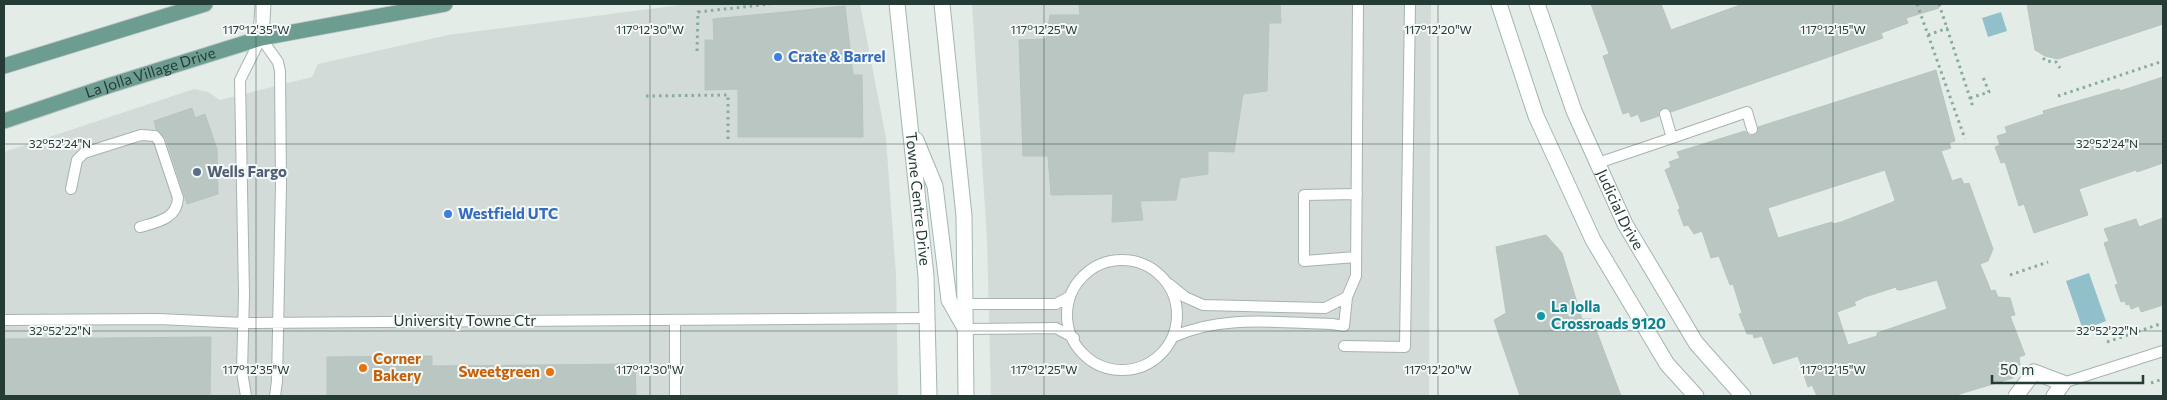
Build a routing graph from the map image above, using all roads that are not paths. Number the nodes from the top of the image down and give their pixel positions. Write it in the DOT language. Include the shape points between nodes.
graph roads {
  1 [pos="205,4"];
  2 [pos="263,4"];
  3 [pos="445,4"];
  4 [pos="897,4"];
  5 [pos="942,4"];
  6 [pos="1358,4"];
  7 [pos="1410,4"];
  8 [pos="1500,4"];
  9 [pos="1537,4"];
  10 [pos="261,38"];
  11 [pos="4,66"];
  12 [pos="1664,114"];
  13 [pos="4,121"];
  14 [pos="910,127"];
  15 [pos="1752,129"];
  16 [pos="1672,138"];
  17 [pos="1598,163"];
  18 [pos="72,189"];
  19 [pos="1357,194"];
  20 [pos="140,227"];
  21 [pos="1356,256"];
  22 [pos="1168,284"];
  23 [pos="1069,297"];
  24 [pos="1347,297"];
  25 [pos="964,304"];
  26 [pos="927,318"];
  27 [pos="4,320"];
  28 [pos="675,320"];
  29 [pos="277,322"];
  30 [pos="243,323"];
  31 [pos="966,329"];
  32 [pos="1173,337"];
  33 [pos="1074,338"];
  34 [pos="1344,346"];
  35 [pos="2163,351"];
  36 [pos="2059,390"];
  37 [pos="246,396"];
  38 [pos="275,396"];
  39 [pos="675,396"];
  40 [pos="929,396"];
  41 [pos="966,396"];
  42 [pos="1696,396"];
  43 [pos="1743,396"];
  44 [pos="2016,396"];
  1 -- 11 [label="main road"];
  2 -- 10 [label="main road"];
  3 -- 10 [label="main road, La Jolla Village Drive"];
  4 -- 14 [label="main road, Towne Centre Drive"];
  5 -- 25 [label="main road" via="964,216"];
  6 -- 19 [label="lane"];
  7 -- 34 [label="lane" via="1405,347"];
  8 -- 42 [label="main road" via="1536,116 1593,240 1667,364"];
  9 -- 17 [label="main road, Judicial Drive" via="1574,110"];
  10 -- 13 [label="main road, La Jolla Village Drive"];
  10 -- 29 [label="lane" via="280,70"];
  10 -- 30 [label="lane" via="240,80"];
  12 -- 16 [label="lane"];
  14 -- 26 [label="main road, Towne Centre Drive" via="926,276"];
  14 -- 31 [label="main road" via="935,186 949,300"];
  15 -- 16 [label="lane" via="1747,112"];
  16 -- 17 [label="lane"];
  17 -- 43 [label="main road, Judicial Drive" via="1625,224 1696,343"];
  18 -- 20 [label="lane" via="78,160 84,153 141,135 155,136 178,206 166,219"];
  19 -- 21 [label="lane"];
  19 -- 21 [label="lane" via="1304,195 1304,260"];
  21 -- 24 [label="lane" via="1356,276"];
  22 -- 23 [label="lane" via="1149,266 1127,259 1103,263 1087,271"];
  22 -- 24 [label="lane" via="1203,305 1325,308"];
  22 -- 32 [label="lane" via="1178,317"];
  23 -- 25 [label="lane" via="1056,304"];
  23 -- 33 [label="lane" via="1066,316"];
  24 -- 32 [label="lane" via="1344,326 1221,323 1190,329"];
  25 -- 31 [label="main road"];
  26 -- 28 [label="lane, University Towne Ctr"];
  26 -- 40 [label="main road, Towne Centre Drive"];
  27 -- 30 [label="lane, University Towne Ctr" via="160,319"];
  28 -- 29 [label="lane, University Towne Ctr"];
  28 -- 39 [label="lane"];
  29 -- 30 [label="lane, University Towne Ctr"];
  29 -- 38 [label="lane"];
  30 -- 37 [label="lane" via="242,372"];
  31 -- 33 [label="lane" via="1056,328"];
  31 -- 41 [label="main road"];
  32 -- 33 [label="lane" via="1163,353 1146,365 1126,370 1106,368 1089,360 1076,347"];
  35 -- 36 [label="lane"];
  36 -- 44 [label="main road" via="2034,372"];
}
